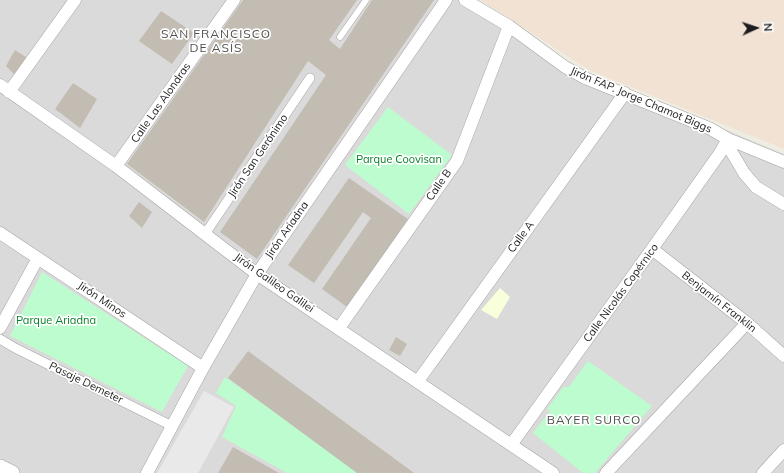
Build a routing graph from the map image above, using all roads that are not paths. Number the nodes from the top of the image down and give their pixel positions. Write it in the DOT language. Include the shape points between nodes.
graph roads {
  1 [pos="75,0"];
  2 [pos="234,0"];
  3 [pos="366,0"];
  4 [pos="446,0"];
  5 [pos="465,0"];
  6 [pos="509,26"];
  7 [pos="340,37"];
  8 [pos="310,78"];
  9 [pos="3,89"];
  10 [pos="625,93"];
  11 [pos="728,139"];
  12 [pos="784,162"];
  13 [pos="116,166"];
  14 [pos="784,204"];
  15 [pos="0,233"];
  16 [pos="206,234"];
  17 [pos="652,249"];
  18 [pos="38,258"];
  19 [pos="257,274"];
  20 [pos="747,323"];
  21 [pos="0,328"];
  22 [pos="339,328"];
  23 [pos="0,339"];
  24 [pos="784,356"];
  25 [pos="203,368"];
  26 [pos="418,381"];
  27 [pos="172,426"];
  28 [pos="511,445"];
  29 [pos="784,450"];
  30 [pos="0,467"];
  31 [pos="12,473"];
  32 [pos="147,473"];
  33 [pos="553,473"];
  34 [pos="606,473"];
  35 [pos="763,473"];
  1 -- 9 [label="street"];
  2 -- 13 [label="street, Calle Las Alondras"];
  3 -- 7 [label="lane"];
  4 -- 19 [label="street, Jirón Ariadna"];
  5 -- 6 [label="street, Jirón FAP. Jorge Chamot Biggs"];
  6 -- 10 [label="street, Jirón FAP. Jorge Chamot Biggs" via="565,67 585,78"];
  6 -- 22 [label="street, Calle B" via="457,160"];
  8 -- 16 [label="street, Jirón San Gerónimo"];
  9 -- 13 [label="street, Jirón Galileo Galilei"];
  10 -- 11 [label="street, Jirón FAP. Jorge Chamot Biggs" via="709,128"];
  10 -- 26 [label="street, Calle A"];
  11 -- 12 [label="street, Jirón FAP. Jorge Chamot Biggs"];
  11 -- 14 [label="street" via="731,151 756,187"];
  11 -- 17 [label="street, Calle Nicolás Copérnico"];
  13 -- 16 [label="street, Jirón Galileo Galilei"];
  15 -- 18 [label="street, Jirón Minos"];
  16 -- 19 [label="street, Jirón Galileo Galilei"];
  17 -- 20 [label="street, Benjamín Franklin"];
  17 -- 28 [label="street, Calle Nicolás Copérnico"];
  18 -- 21 [label="street"];
  18 -- 25 [label="street, Jirón Minos"];
  19 -- 22 [label="street, Jirón Galileo Galilei"];
  19 -- 25 [label="street, Jirón Ariadna"];
  20 -- 24 [label="street, Benjamín Franklin"];
  20 -- 34 [label="street"];
  22 -- 26 [label="street, Jirón Galileo Galilei"];
  23 -- 27 [label="street, Pasaje Demeter"];
  25 -- 27 [label="street, Jirón Ariadna"];
  26 -- 28 [label="street, Jirón Galileo Galilei"];
  27 -- 32 [label="street, Jirón Ariadna"];
  28 -- 33 [label="street, Jirón Galileo Galilei"];
  29 -- 35 [label="street"];
  30 -- 31 [label="street"];
}
